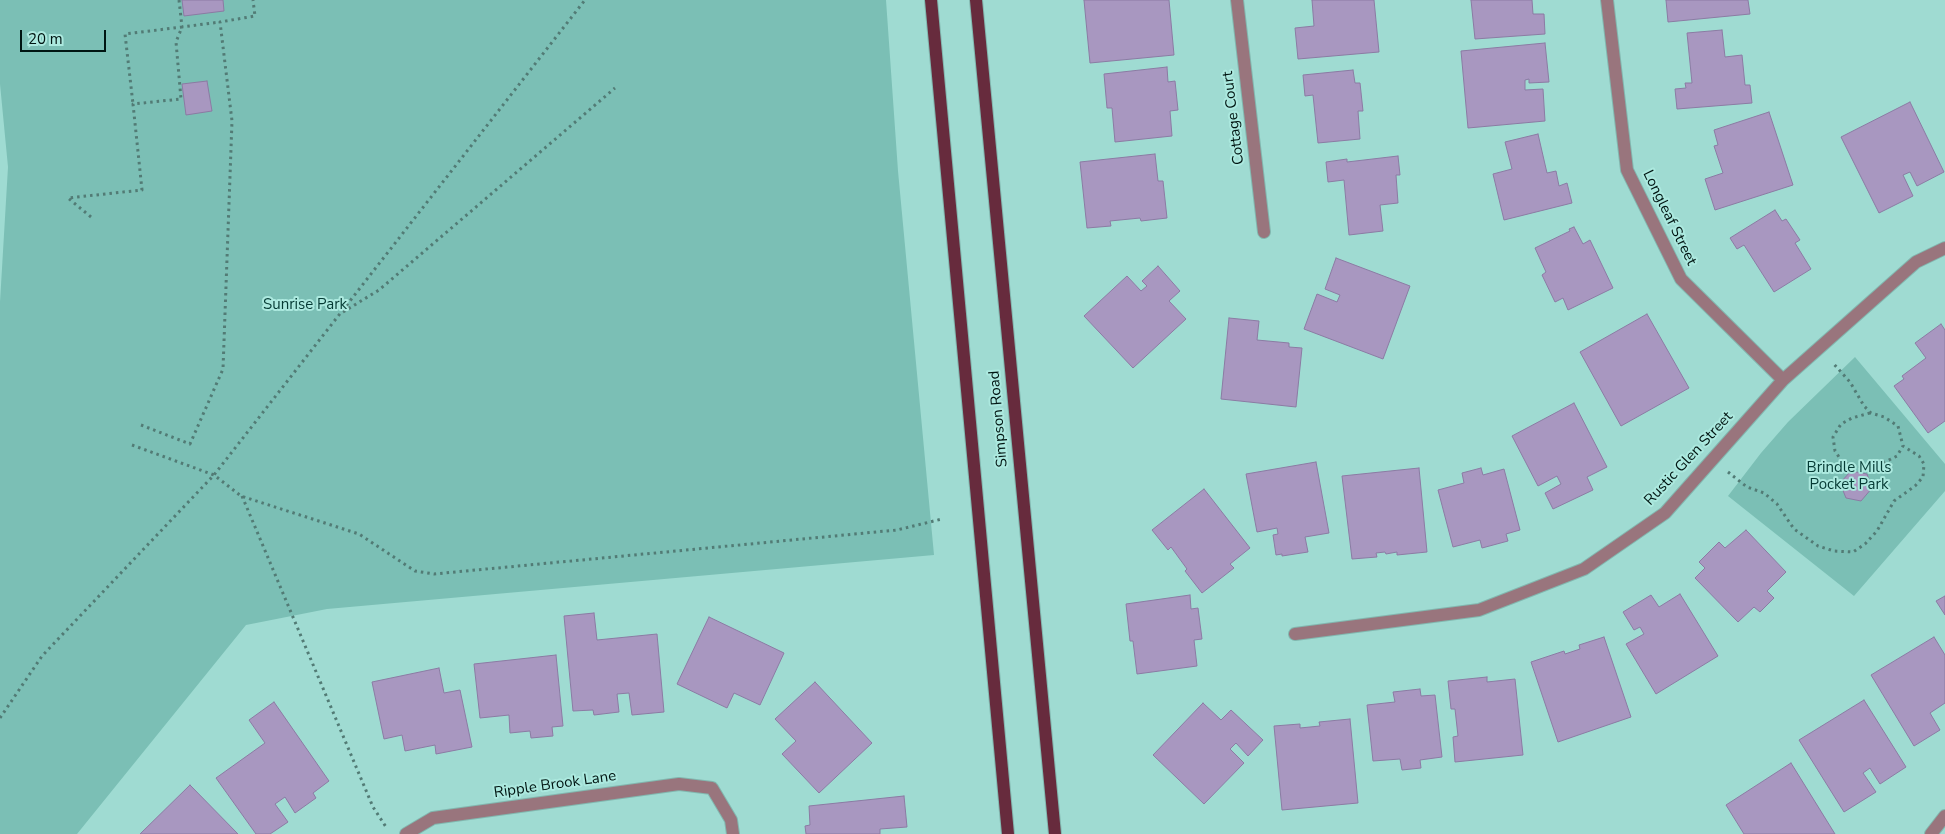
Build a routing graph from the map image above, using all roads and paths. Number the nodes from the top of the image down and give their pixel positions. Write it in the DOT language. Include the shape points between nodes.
graph roads {
  1 [pos="179,0"];
  2 [pos="253,0"];
  3 [pos="585,0"];
  4 [pos="931,0"];
  5 [pos="976,0"];
  6 [pos="1237,0"];
  7 [pos="1607,0"];
  8 [pos="220,22"];
  9 [pos="182,27"];
  10 [pos="615,88"];
  11 [pos="133,104"];
  12 [pos="91,218"];
  13 [pos="1264,232"];
  14 [pos="1945,248"];
  15 [pos="341,313"];
  16 [pos="1818,349"];
  17 [pos="1783,380"];
  18 [pos="1871,413"];
  19 [pos="141,425"];
  20 [pos="132,446"];
  21 [pos="1903,446"];
  22 [pos="1712,460"];
  23 [pos="214,475"];
  24 [pos="241,496"];
  25 [pos="942,519"];
  26 [pos="1295,634"];
  27 [pos="0,718"];
  28 [pos="1945,816"];
  29 [pos="391,834"];
  30 [pos="406,834"];
  31 [pos="733,834"];
  32 [pos="1008,834"];
  33 [pos="1055,834"];
  34 [pos="1931,834"];
  1 -- 9 [label="path"];
  2 -- 8 [label="path" via="255,16"];
  3 -- 15 [label="path"];
  4 -- 32 [label="main road, Simpson Road"];
  5 -- 33 [label="main road, Simpson Road"];
  6 -- 13 [label="street, Cottage Court"];
  7 -- 17 [label="street, Longleaf Street" via="1627,170 1680,279"];
  8 -- 9 [label="path"];
  8 -- 19 [label="path" via="232,121 223,369 190,444"];
  9 -- 11 [label="path" via="176,42 182,99"];
  9 -- 11 [label="path" via="125,34"];
  10 -- 15 [label="path" via="379,290"];
  11 -- 12 [label="path" via="142,190 68,198"];
  14 -- 16 [label="street, Rustic Glen Street" via="1916,262"];
  15 -- 23 [label="path"];
  16 -- 17 [label="street, Rustic Glen Street"];
  16 -- 18 [label="path" via="1842,372"];
  17 -- 22 [label="street, Rustic Glen Street"];
  18 -- 21 [label="path" via="1898,426"];
  18 -- 21 [label="path" via="1841,424 1833,436 1835,451 1843,463 1871,469 1897,456"];
  20 -- 23 [label="path"];
  21 -- 22 [label="path" via="1919,456 1924,464 1923,477 1894,501 1877,531 1853,552 1818,546 1794,529 1777,504 1764,493 1747,488"];
  22 -- 26 [label="street, Rustic Glen Street" via="1665,513 1584,569 1479,610"];
  23 -- 24 [label="path"];
  23 -- 27 [label="path" via="42,656"];
  24 -- 25 [label="path" via="359,534 416,571 434,574 897,530"];
  24 -- 29 [label="path" via="373,807"];
  28 -- 34 [label="street"];
  30 -- 31 [label="street, Ripple Brook Lane" via="433,818 679,784 712,788 731,820"];
}
